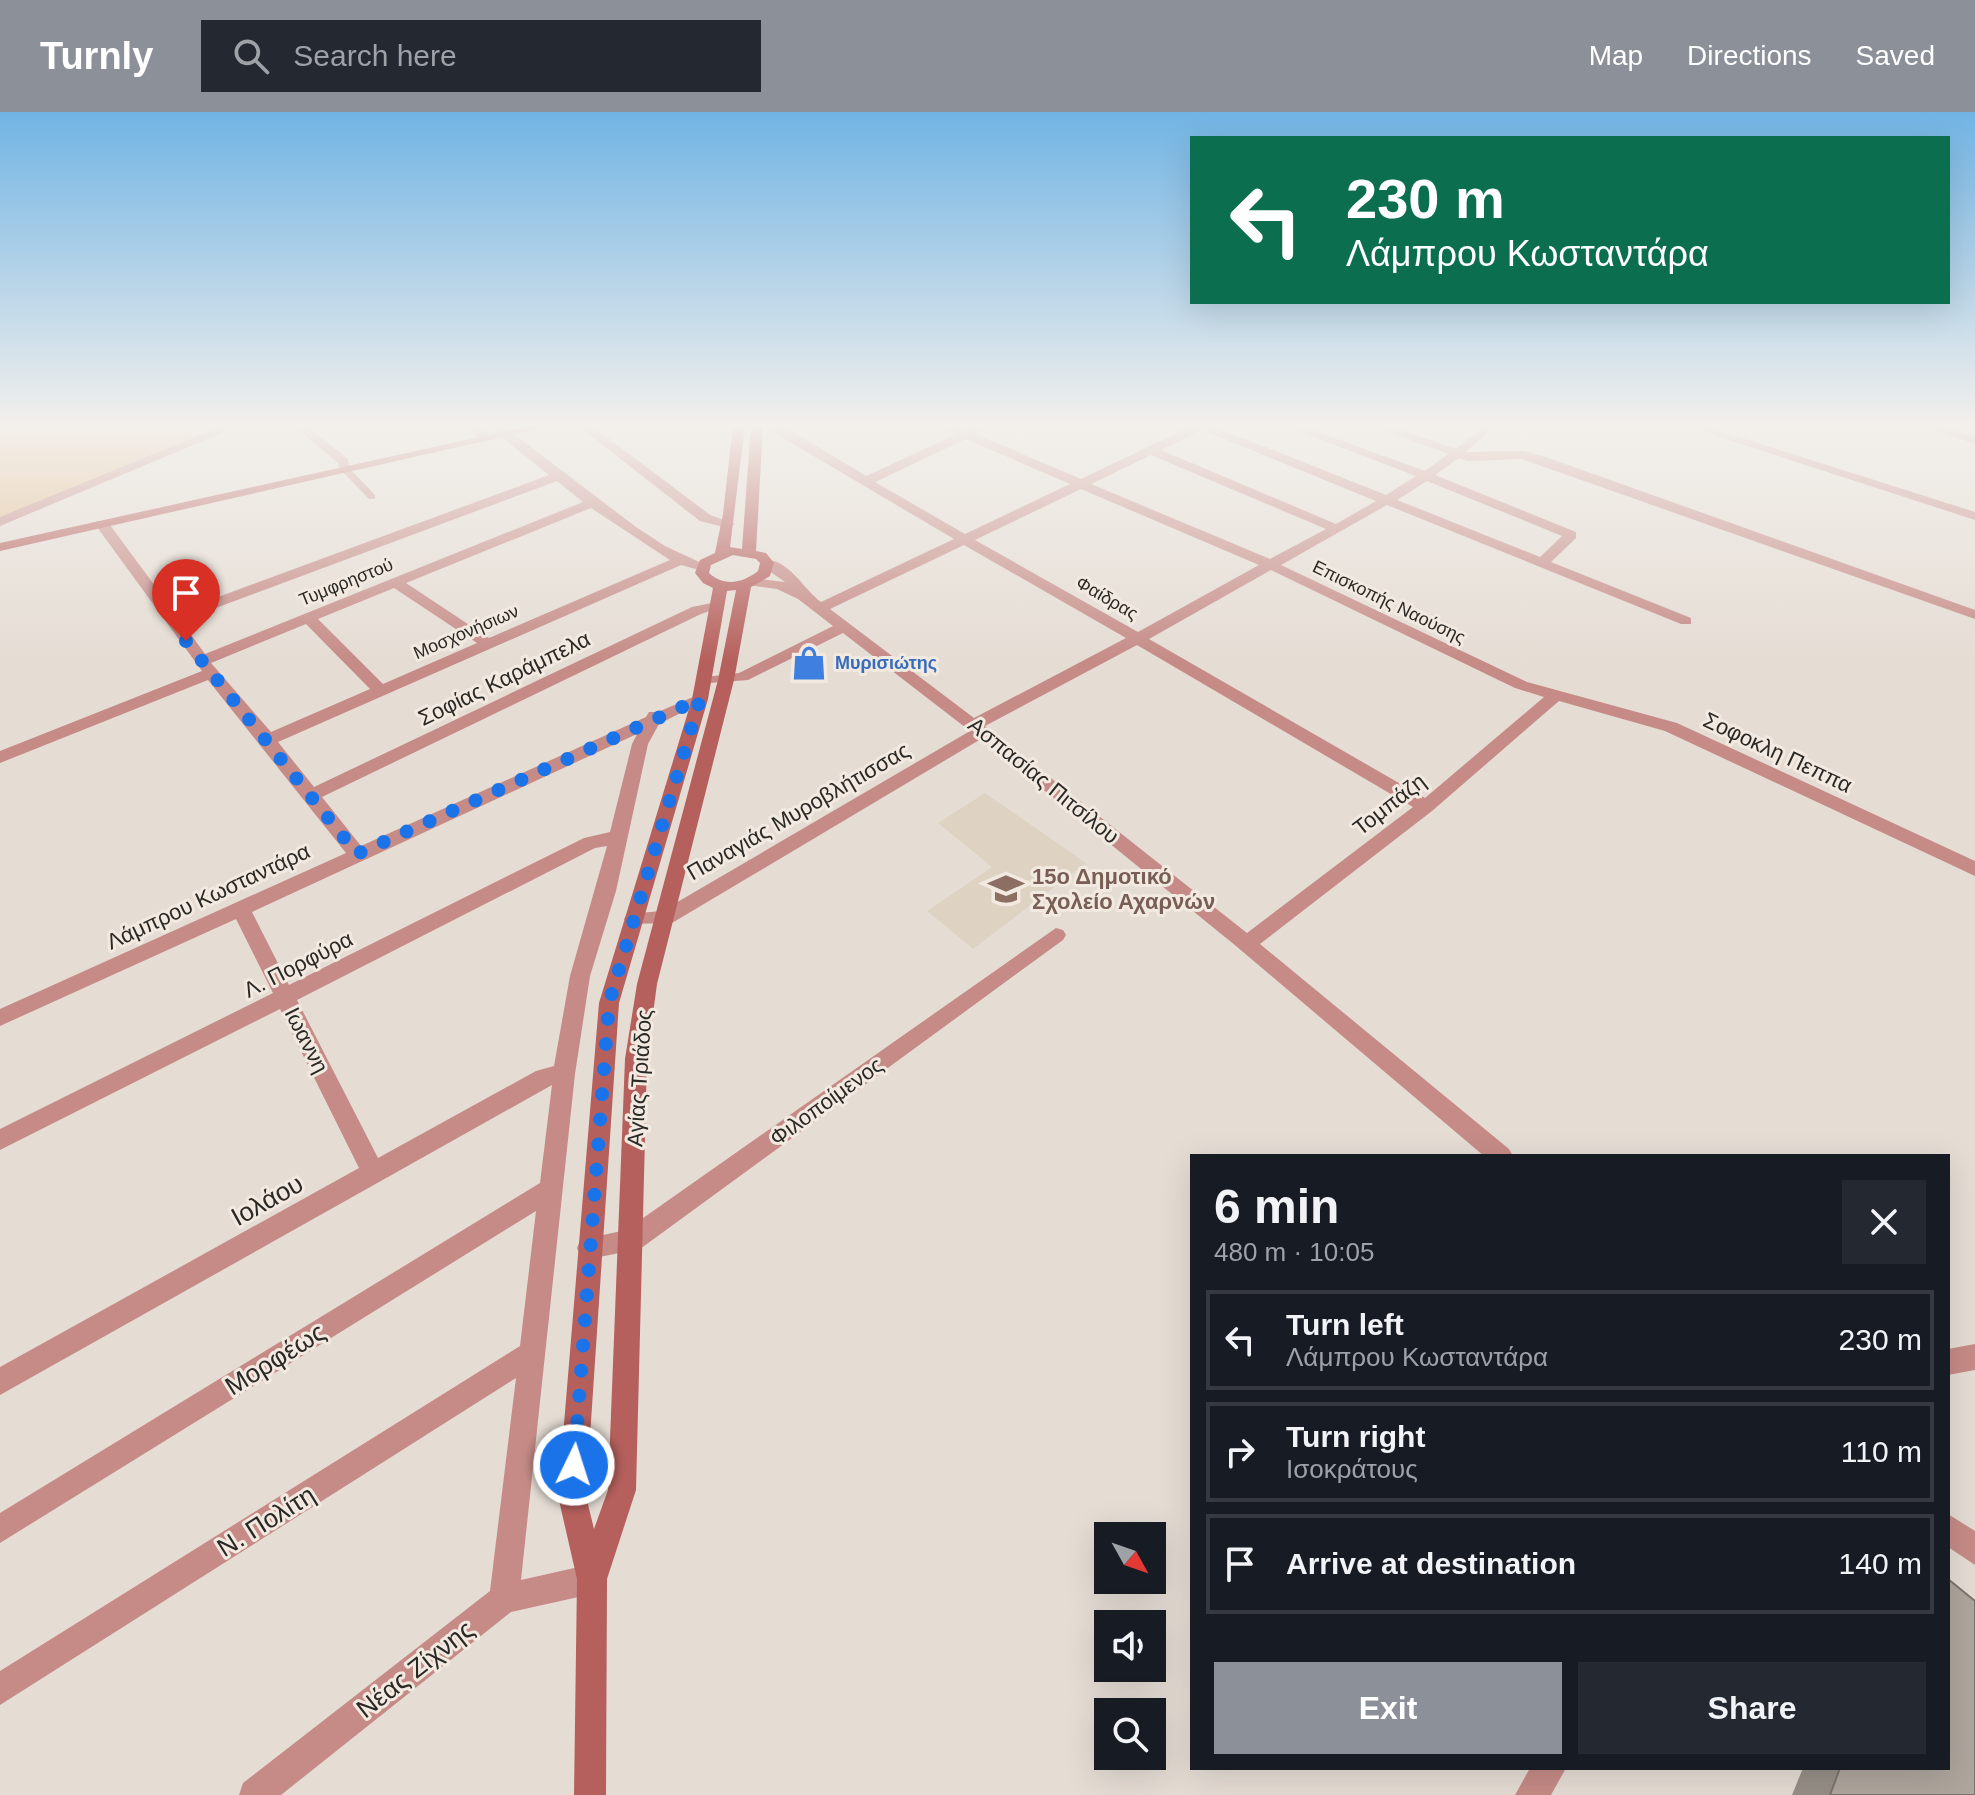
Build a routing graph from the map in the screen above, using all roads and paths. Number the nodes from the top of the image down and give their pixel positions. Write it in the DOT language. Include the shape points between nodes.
graph roads {
  1 [pos="45,504"];
  2 [pos="163,504"];
  3 [pos="188,504"];
  4 [pos="484,504"];
  5 [pos="590,504"];
  6 [pos="596,504"];
  7 [pos="686,504"];
  8 [pos="730,504"];
  9 [pos="752,504"];
  10 [pos="902,504"];
  11 [pos="1041,504"];
  12 [pos="1130,504"];
  13 [pos="1277,504"];
  14 [pos="1378,504"];
  15 [pos="1393,504"];
  16 [pos="1497,504"];
  17 [pos="1663,504"];
  18 [pos="1939,504"];
  19 [pos="1975,516"];
  20 [pos="0,522"];
  21 [pos="102,524"];
  22 [pos="728,524"];
  23 [pos="1337,529"];
  24 [pos="0,537"];
  25 [pos="966,540"];
  26 [pos="0,547"];
  27 [pos="749,552"];
  28 [pos="722,554"];
  29 [pos="679,561"];
  30 [pos="1543,562"];
  31 [pos="767,563"];
  32 [pos="1271,565"];
  33 [pos="703,567"];
  34 [pos="396,583"];
  35 [pos="748,583"];
  36 [pos="719,596"];
  37 [pos="803,596"];
  38 [pos="821,608"];
  39 [pos="1975,615"];
  40 [pos="309,618"];
  41 [pos="170,620"];
  42 [pos="1686,621"];
  43 [pos="845,626"];
  44 [pos="1140,640"];
  45 [pos="488,644"];
  46 [pos="206,667"];
  47 [pos="710,686"];
  48 [pos="381,691"];
  49 [pos="1555,696"];
  50 [pos="655,716"];
  51 [pos="979,728"];
  52 [pos="268,740"];
  53 [pos="0,757"];
  54 [pos="311,795"];
  55 [pos="1426,807"];
  56 [pos="619,837"];
  57 [pos="357,854"];
  58 [pos="1975,869"];
  59 [pos="240,908"];
  60 [pos="665,918"];
  61 [pos="634,919"];
  62 [pos="1056,935"];
  63 [pos="1248,943"];
  64 [pos="285,997"];
  65 [pos="0,1018"];
  66 [pos="564,1074"];
  67 [pos="0,1140"];
  68 [pos="1499,1154"];
  69 [pos="373,1172"];
  70 [pos="551,1189"];
  71 [pos="631,1241"];
  72 [pos="589,1248"];
  73 [pos="532,1353"];
  74 [pos="1975,1357"];
  75 [pos="1950,1362"];
  76 [pos="0,1382"];
  77 [pos="0,1529"];
  78 [pos="1950,1530"];
  79 [pos="1975,1550"];
  80 [pos="592,1579"];
  81 [pos="504,1599"];
  82 [pos="0,1689"];
  83 [pos="1549,1770"];
  84 [pos="255,1795"];
  85 [pos="590,1795"];
  86 [pos="1531,1795"];
  1 -- 20 [label="street"];
  2 -- 24 [label="street"];
  3 -- 21 [label="street"];
  4 -- 41 [label="street"];
  5 -- 34 [label="street, Τυμφρηστού"];
  6 -- 29 [label="street"];
  7 -- 22 [label="street" via="705,518"];
  8 -- 22 [label="street"];
  9 -- 27 [label="street"];
  10 -- 25 [label="street, Φαίδρας"];
  11 -- 25 [label="street"];
  12 -- 32 [label="street, Επισκοπής Ναούσης"];
  13 -- 23 [label="street"];
  14 -- 23 [label="street, Παναγιάς Μυροβλήτισσας"];
  15 -- 30 [label="street"];
  16 -- 30 [label="street" via="1571,535"];
  17 -- 39 [label="street"];
  18 -- 19 [label="street"];
  21 -- 26 [label="street"];
  21 -- 41 [label="street"];
  22 -- 28 [label="street"];
  23 -- 32 [label="street, Παναγιάς Μυροβλήτισσας"];
  25 -- 38 [label="street"];
  25 -- 44 [label="street, Φαίδρας"];
  27 -- 28 [label="street"];
  27 -- 31 [label="street"];
  28 -- 33 [label="street"];
  29 -- 33 [label="street"];
  29 -- 45 [label="street, Μοσχονήσιων"];
  30 -- 42 [label="street"];
  31 -- 35 [label="street, Αγίας Τριάδος" via="765,573"];
  31 -- 37 [label="street, Ασπασίας Πιτσίλου" via="792,579"];
  32 -- 44 [label="street, Παναγιάς Μυροβλήτισσας"];
  32 -- 49 [label="street, Επισκοπής Ναούσης" via="1521,685"];
  33 -- 36 [label="street" via="705,579"];
  34 -- 40 [label="street, Τυμφρηστού"];
  34 -- 45 [label="street"];
  35 -- 36 [label="street"];
  35 -- 37 [label="street, Ασπασίας Πιτσίλου" via="780,585"];
  35 -- 47 [label="street, Αγίας Τριάδος"];
  36 -- 47 [label="street, Αγίας Τριάδος"];
  36 -- 54 [label="street, Σοφίας Καράμπελα"];
  37 -- 38 [label="street, Ασπασίας Πιτσίλου"];
  38 -- 43 [label="street, Ασπασίας Πιτσίλου"];
  40 -- 46 [label="street, Τυμφρηστού"];
  40 -- 48 [label="street"];
  41 -- 46 [label="street"];
  43 -- 47 [label="street, Λάμπρου Κωσταντάρα" via="742,677"];
  43 -- 51 [label="street, Ασπασίας Πιτσίλου"];
  44 -- 51 [label="street, Παναγιάς Μυροβλήτισσας"];
  44 -- 55 [label="street, Φαίδρας"];
  45 -- 48 [label="street, Μοσχονήσιων"];
  46 -- 52 [label="street"];
  46 -- 53 [label="street, Τυμφρηστού"];
  47 -- 50 [label="street, Λάμπρου Κωσταντάρα"];
  47 -- 60 [label="street, Αγίας Τριάδος"];
  47 -- 61 [label="street, Αγίας Τριάδος"];
  48 -- 52 [label="street, Μοσχονήσιων"];
  49 -- 55 [label="street, Τομπάζη"];
  49 -- 58 [label="street, Σοφοκλη Πεππα" via="1671,727"];
  50 -- 56 [label="street" via="640,744"];
  50 -- 57 [label="street, Λάμπρου Κωσταντάρα"];
  51 -- 60 [label="street, Παναγιάς Μυροβλήτισσας"];
  51 -- 63 [label="street, Ασπασίας Πιτσίλου"];
  52 -- 54 [label="street"];
  54 -- 57 [label="street"];
  55 -- 63 [label="street, Τομπάζη"];
  56 -- 64 [label="street, Λ. Πορφύρα" via="590,843"];
  56 -- 66 [label="street" via="580,976"];
  57 -- 59 [label="street, Λάμπρου Κωσταντάρα"];
  59 -- 64 [label="street, Ιωαννη"];
  59 -- 65 [label="street, Λάμπρου Κωσταντάρα"];
  60 -- 61 [label="street, Παναγιάς Μυροβλήτισσας"];
  60 -- 71 [label="street, Αγίας Τριάδος" via="647,984 636,1059"];
  61 -- 72 [label="street, Αγίας Τριάδος" via="609,1003"];
  62 -- 71 [label="street, Φιλοποίμενος"];
  63 -- 68 [label="street, Ασπασίας Πιτσίλου"];
  64 -- 67 [label="street, Λ. Πορφύρα"];
  64 -- 69 [label="street, Ιωαννη"];
  66 -- 69 [label="street, Ιολάου" via="544,1077"];
  66 -- 70 [label="street"];
  69 -- 76 [label="street, Ιολάου"];
  70 -- 73 [label="street"];
  70 -- 77 [label="street, Μορφέως"];
  71 -- 72 [label="street, Φιλοποίμενος"];
  71 -- 80 [label="street, Αγίας Τριάδος" via="622,1490"];
  72 -- 80 [label="street, Αγίας Τριάδος" via="572,1496"];
  73 -- 81 [label="street"];
  73 -- 82 [label="street, Ν. Πολίτη"];
  74 -- 75 [label="street"];
  78 -- 79 [label="street"];
  80 -- 81 [label="street, Νέας Ζίχνης"];
  80 -- 85 [label="street, Αγίας Τριάδος"];
  81 -- 84 [label="street, Νέας Ζίχνης"];
  83 -- 86 [label="street"];
}
